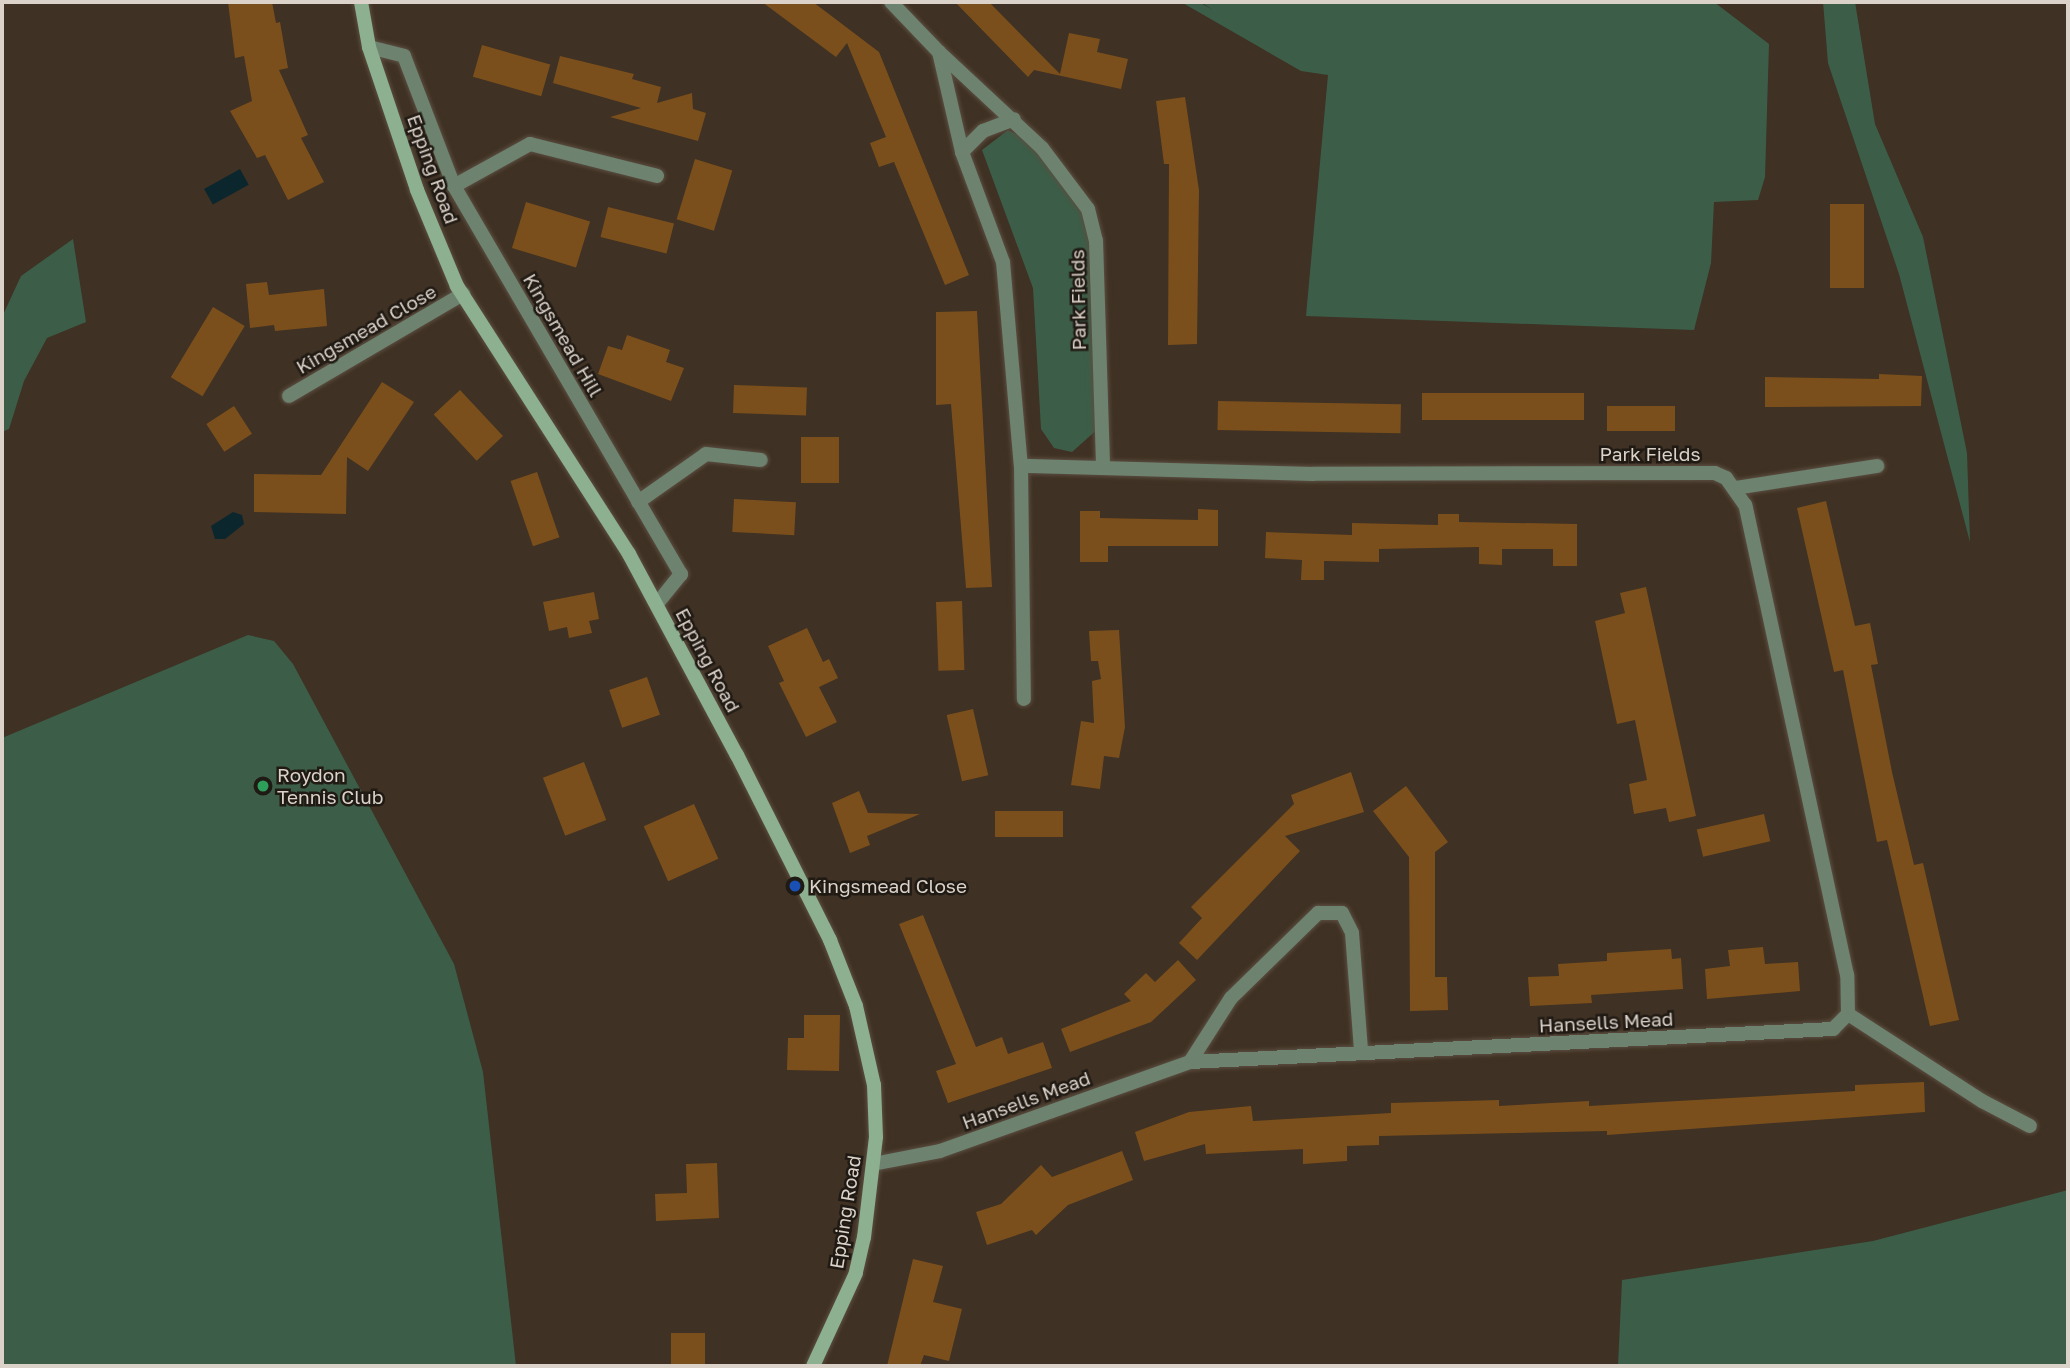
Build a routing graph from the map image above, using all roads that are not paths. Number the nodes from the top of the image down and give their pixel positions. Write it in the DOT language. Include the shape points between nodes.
graph roads {
  1 [pos="361,2"];
  2 [pos="891,2"];
  3 [pos="369,47"];
  4 [pos="939,52"];
  5 [pos="1014,119"];
  6 [pos="962,152"];
  7 [pos="657,176"];
  8 [pos="454,186"];
  9 [pos="463,294"];
  10 [pos="289,397"];
  11 [pos="761,460"];
  12 [pos="1021,466"];
  13 [pos="1103,466"];
  14 [pos="1877,466"];
  15 [pos="1735,488"];
  16 [pos="638,502"];
  17 [pos="657,604"];
  18 [pos="1024,699"];
  19 [pos="1847,1014"];
  20 [pos="1361,1051"];
  21 [pos="1189,1062"];
  22 [pos="2030,1126"];
  23 [pos="873,1164"];
  24 [pos="813,1366"];
  1 -- 3 [label="main road, Epping Road"];
  2 -- 4 [label="street, Park Fields"];
  3 -- 8 [label="street, Kingsmead Hill" via="404,56"];
  3 -- 9 [label="main road, Epping Road" via="417,190"];
  4 -- 5 [label="street, Park Fields"];
  4 -- 6 [label="street"];
  5 -- 6 [label="street" via="983,131"];
  5 -- 13 [label="street, Park Fields" via="1069,179 1087,209 1097,241"];
  6 -- 12 [label="street" via="1003,262"];
  7 -- 8 [label="street" via="530,144"];
  8 -- 16 [label="street, Kingsmead Hill"];
  9 -- 10 [label="street, Kingsmead Close"];
  9 -- 17 [label="main road, Epping Road"];
  11 -- 16 [label="street" via="706,454"];
  12 -- 13 [label="street, Park Fields"];
  12 -- 18 [label="street"];
  13 -- 15 [label="street, Park Fields" via="1313,474 1715,473"];
  14 -- 15 [label="street"];
  15 -- 19 [label="street" via="1745,505 1847,975"];
  16 -- 17 [label="street, Kingsmead Hill" via="681,575"];
  17 -- 23 [label="main road, Epping Road" via="830,940 856,1006 874,1085"];
  19 -- 20 [label="street, Hansells Mead" via="1833,1029 1441,1052"];
  19 -- 22 [label="street" via="1982,1101"];
  20 -- 21 [label="street, Hansells Mead"];
  20 -- 21 [label="street" via="1352,933 1342,913 1318,913 1231,998"];
  21 -- 23 [label="street, Hansells Mead" via="953,1147"];
  23 -- 24 [label="main road, Epping Road" via="856,1273"];
}
